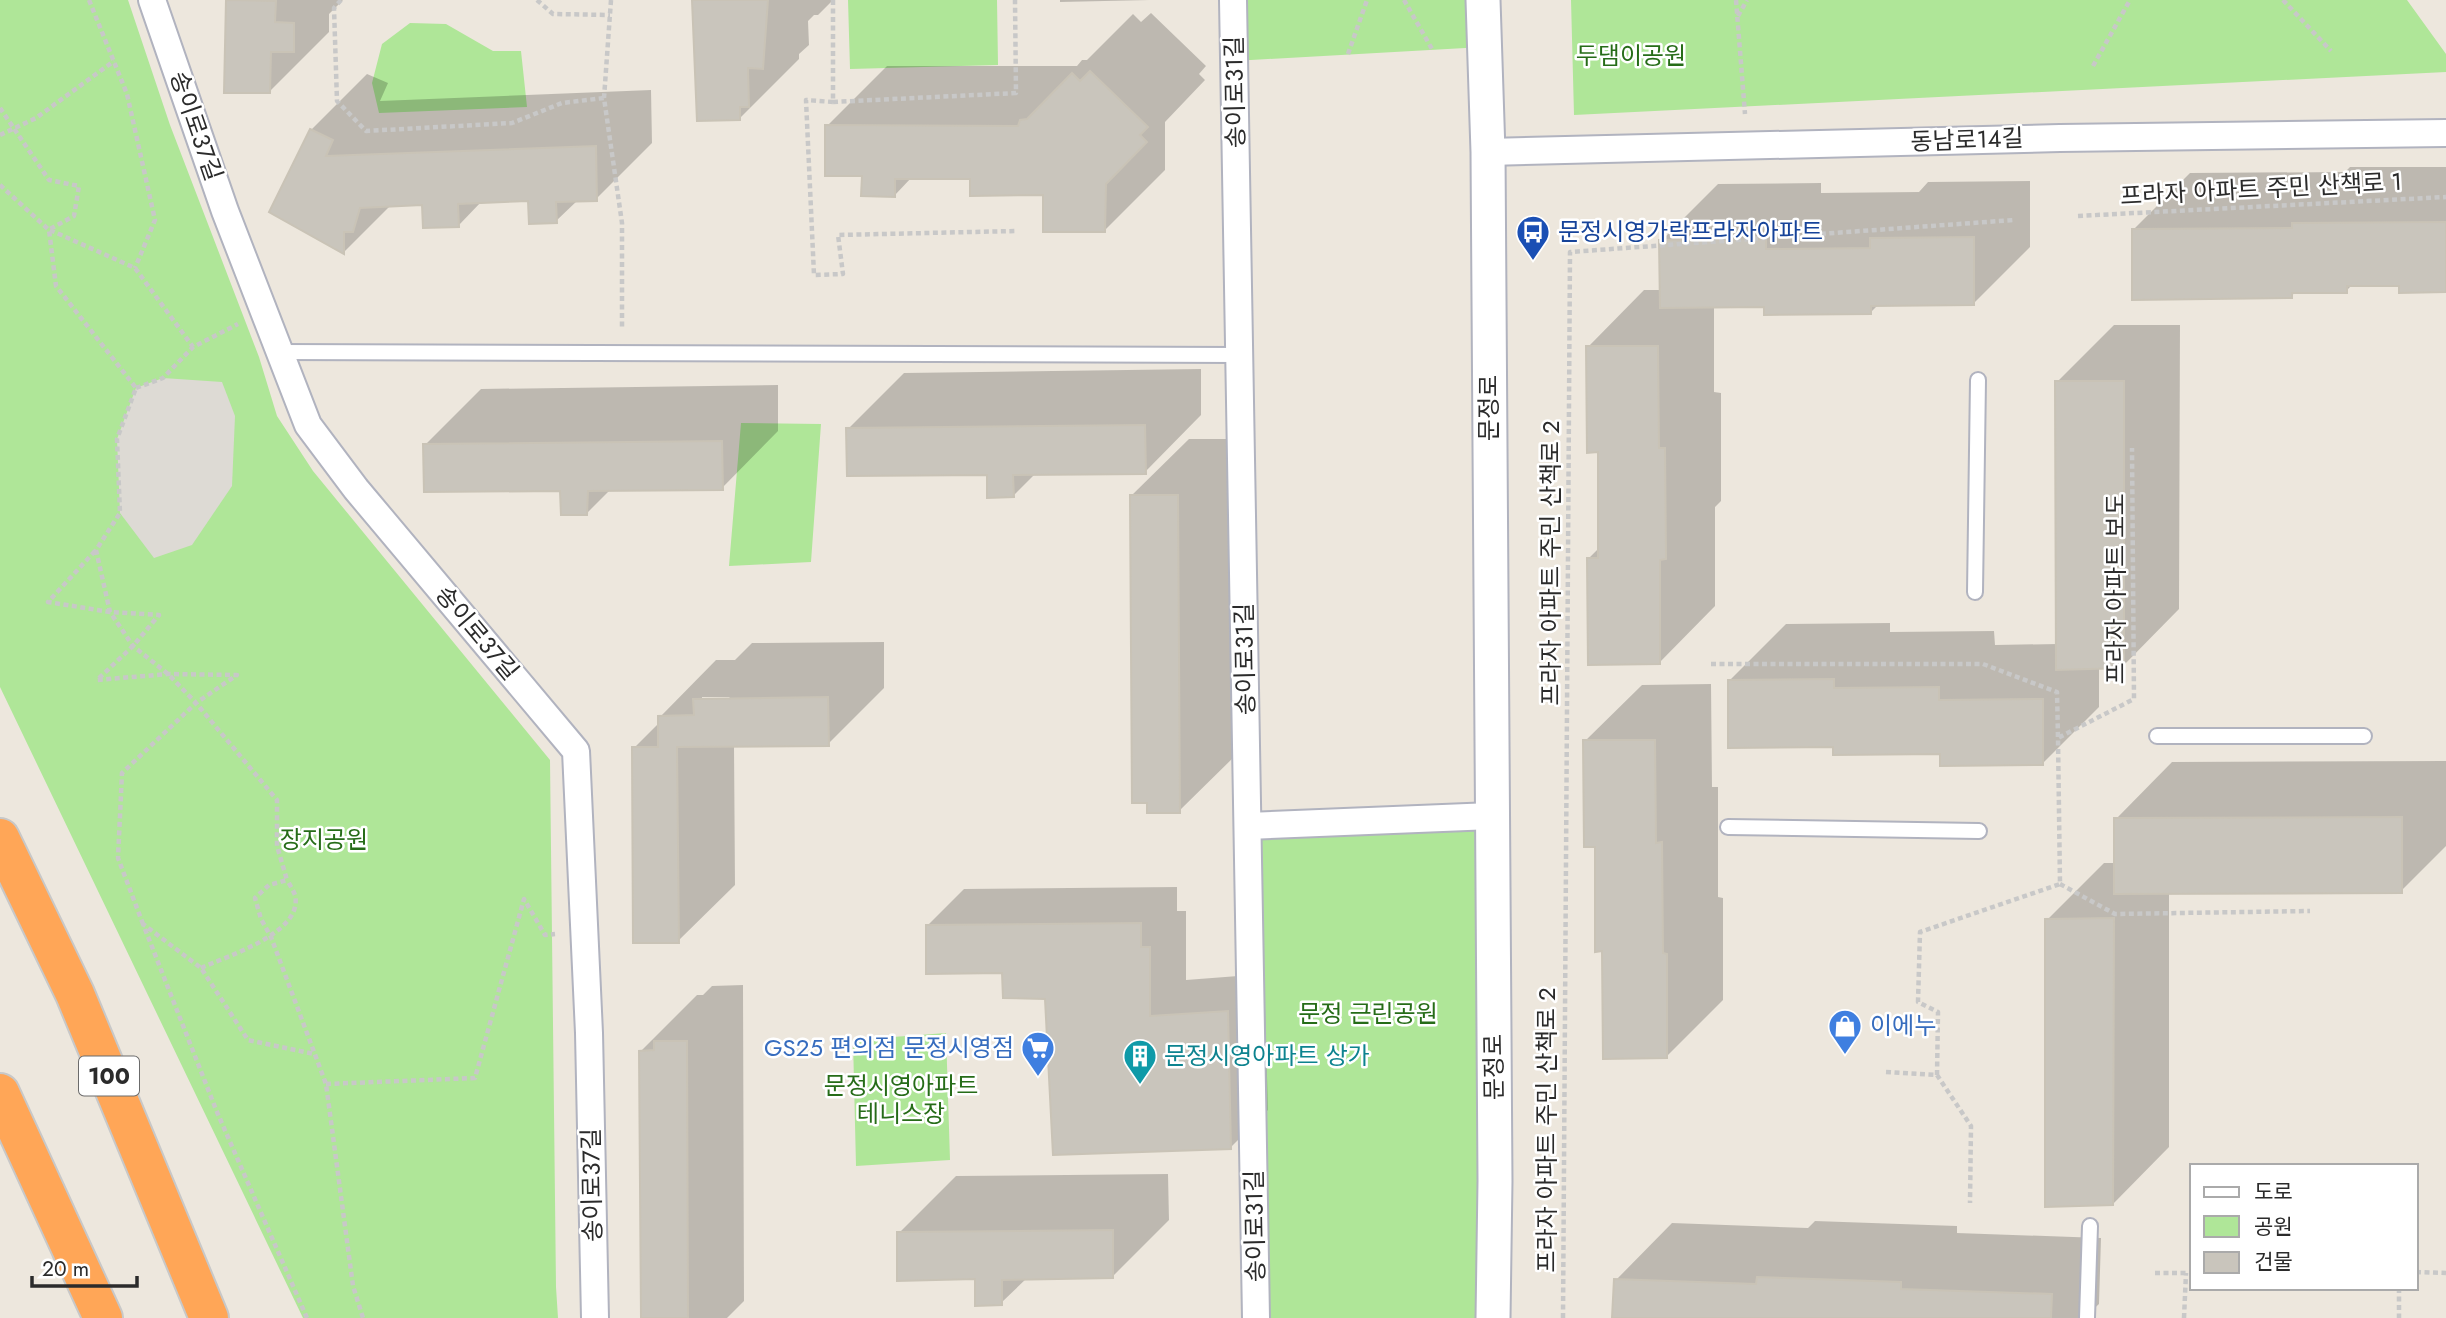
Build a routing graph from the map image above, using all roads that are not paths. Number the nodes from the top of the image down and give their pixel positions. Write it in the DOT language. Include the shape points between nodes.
graph roads {
  1 [pos="152,0"];
  2 [pos="1233,0"];
  3 [pos="1483,0"];
  4 [pos="2446,133"];
  5 [pos="1488,152"];
  6 [pos="280,352"];
  7 [pos="1239,355"];
  8 [pos="1978,380"];
  9 [pos="1975,593"];
  10 [pos="2157,736"];
  11 [pos="2364,736"];
  12 [pos="1492,816"];
  13 [pos="1248,827"];
  14 [pos="1728,827"];
  15 [pos="1979,831"];
  16 [pos="0,838"];
  17 [pos="0,1093"];
  18 [pos="2091,1226"];
  19 [pos="103,1318"];
  20 [pos="209,1318"];
  21 [pos="595,1318"];
  22 [pos="1256,1318"];
  23 [pos="1493,1318"];
  24 [pos="2087,1318"];
  1 -- 6 [label="street, 송이로37길" via="225,211"];
  2 -- 7 [label="street, 송이로31길"];
  3 -- 5 [label="street, 문정로"];
  4 -- 5 [label="street, 동남로14길"];
  5 -- 12 [label="street, 문정로"];
  6 -- 7 [label="lane"];
  6 -- 21 [label="street, 송이로37길" via="316,436 576,751"];
  7 -- 13 [label="street, 송이로31길"];
  8 -- 9 [label="lane"];
  10 -- 11 [label="lane"];
  12 -- 13 [label="street"];
  12 -- 23 [label="street, 문정로"];
  13 -- 22 [label="street, 송이로31길"];
  14 -- 15 [label="lane"];
  16 -- 20 [label="highway, 100" via="75,993"];
  17 -- 19 [label="highway"];
  18 -- 24 [label="lane"];
}
